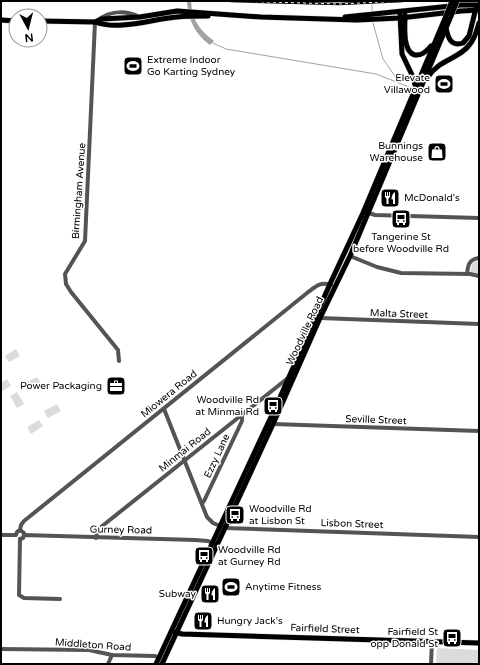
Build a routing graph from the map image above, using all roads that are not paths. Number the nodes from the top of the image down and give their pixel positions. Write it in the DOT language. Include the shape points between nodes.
graph roads {
  1 [pos="452,1"];
  2 [pos="457,1"];
  3 [pos="478,7"];
  4 [pos="461,10"];
  5 [pos="402,12"];
  6 [pos="187,14"];
  7 [pos="448,16"];
  8 [pos="403,18"];
  9 [pos="328,19"];
  10 [pos="48,21"];
  11 [pos="95,22"];
  12 [pos="479,23"];
  13 [pos="473,24"];
  14 [pos="446,27"];
  15 [pos="436,39"];
  16 [pos="414,90"];
  17 [pos="420,90"];
  18 [pos="366,212"];
  19 [pos="479,218"];
  20 [pos="350,256"];
  21 [pos="479,258"];
  22 [pos="467,274"];
  23 [pos="479,276"];
  24 [pos="330,284"];
  25 [pos="335,288"];
  26 [pos="320,318"];
  27 [pos="479,324"];
  28 [pos="119,361"];
  29 [pos="289,377"];
  30 [pos="164,409"];
  31 [pos="242,414"];
  32 [pos="273,424"];
  33 [pos="479,431"];
  34 [pos="184,461"];
  35 [pos="202,503"];
  36 [pos="222,527"];
  37 [pos="20,530"];
  38 [pos="1,535"];
  39 [pos="16,535"];
  40 [pos="24,536"];
  41 [pos="479,537"];
  42 [pos="96,538"];
  43 [pos="20,539"];
  44 [pos="215,544"];
  45 [pos="60,599"];
  46 [pos="174,632"];
  47 [pos="432,641"];
  48 [pos="479,643"];
  49 [pos="1,648"];
  50 [pos="112,655"];
  51 [pos="159,658"];
  52 [pos="108,664"];
  53 [pos="156,664"];
  54 [pos="162,664"];
  55 [pos="431,664"];
  1 -- 7 [label="main road, Woodville Road, bridge"];
  2 -- 7 [label="main road, Woodville Road, bridge"];
  3 -- 4 [label="main road"];
  3 -- 5 [label="main road"];
  3 -- 13 [label="main road"];
  4 -- 8 [label="main road"];
  4 -- 13 [label="main road" via="469,14"];
  5 -- 8 [label="main road"];
  5 -- 9 [label="main road"];
  6 -- 9 [label="main road"];
  6 -- 11 [label="main road" via="177,11"];
  6 -- 11 [label="main road" via="118,25 102,25"];
  7 -- 14 [label="main road, Woodville Road"];
  7 -- 15 [label="main road, Woodville Road"];
  8 -- 9 [label="main road"];
  8 -- 15 [label="main road" via="406,45 411,53 424,54"];
  8 -- 16 [label="main road" via="402,54 414,81"];
  10 -- 11 [label="main road"];
  11 -- 28 [label="street, Birmingham Avenue" via="85,241 65,274 66,284 71,292 118,350"];
  12 -- 17 [label="main road" via="473,39 466,48 436,67"];
  13 -- 14 [label="main road" via="468,38 460,44 454,44 449,40"];
  14 -- 17 [label="main road, Woodville Road"];
  15 -- 16 [label="main road, Woodville Road"];
  16 -- 18 [label="main road, Woodville Road"];
  17 -- 18 [label="main road, Woodville Road"];
  18 -- 19 [label="street" via="375,215"];
  18 -- 20 [label="main road, Woodville Road"];
  18 -- 24 [label="main road, Woodville Road"];
  20 -- 22 [label="street" via="401,273"];
  20 -- 25 [label="main road, Woodville Road"];
  21 -- 22 [label="street" via="469,263"];
  22 -- 23 [label="street"];
  24 -- 25 [label="street"];
  24 -- 29 [label="main road, Woodville Road"];
  24 -- 30 [label="street, Miowera Road" via="320,284"];
  25 -- 26 [label="main road, Woodville Road"];
  26 -- 27 [label="street, Malta Street"];
  26 -- 32 [label="main road, Woodville Road"];
  29 -- 31 [label="street, Minmai Road"];
  29 -- 36 [label="main road, Woodville Road"];
  30 -- 34 [label="street"];
  30 -- 37 [label="street, Miowera Road" via="24,521"];
  31 -- 34 [label="street, Minmai Road"];
  31 -- 35 [label="street, Ezzy Lane" via="242,421"];
  32 -- 33 [label="street, Seville Street"];
  32 -- 36 [label="main road, Woodville Road"];
  34 -- 35 [label="street"];
  34 -- 42 [label="street, Minmai Road" via="101,527"];
  35 -- 36 [label="street" via="209,520"];
  36 -- 41 [label="street, Lisbon Street"];
  36 -- 44 [label="main road, Woodville Road"];
  37 -- 39 [label="street"];
  37 -- 40 [label="street" via="24,532"];
  38 -- 39 [label="street"];
  39 -- 43 [label="street"];
  40 -- 42 [label="street, Gurney Road"];
  40 -- 43 [label="street"];
  42 -- 44 [label="street, Gurney Road" via="195,540"];
  43 -- 45 [label="street" via="19,597"];
  44 -- 46 [label="main road, Woodville Road"];
  46 -- 47 [label="main road, Fairfield Street"];
  46 -- 51 [label="main road, Woodville Road"];
  46 -- 54 [label="main road, Woodville Road"];
  47 -- 48 [label="main road, Fairfield Street"];
  47 -- 55 [label="street"];
  49 -- 50 [label="street, Middleton Road" via="89,650"];
  50 -- 51 [label="street, Middleton Road"];
  50 -- 52 [label="street"];
  51 -- 53 [label="main road, Woodville Road"];
}
